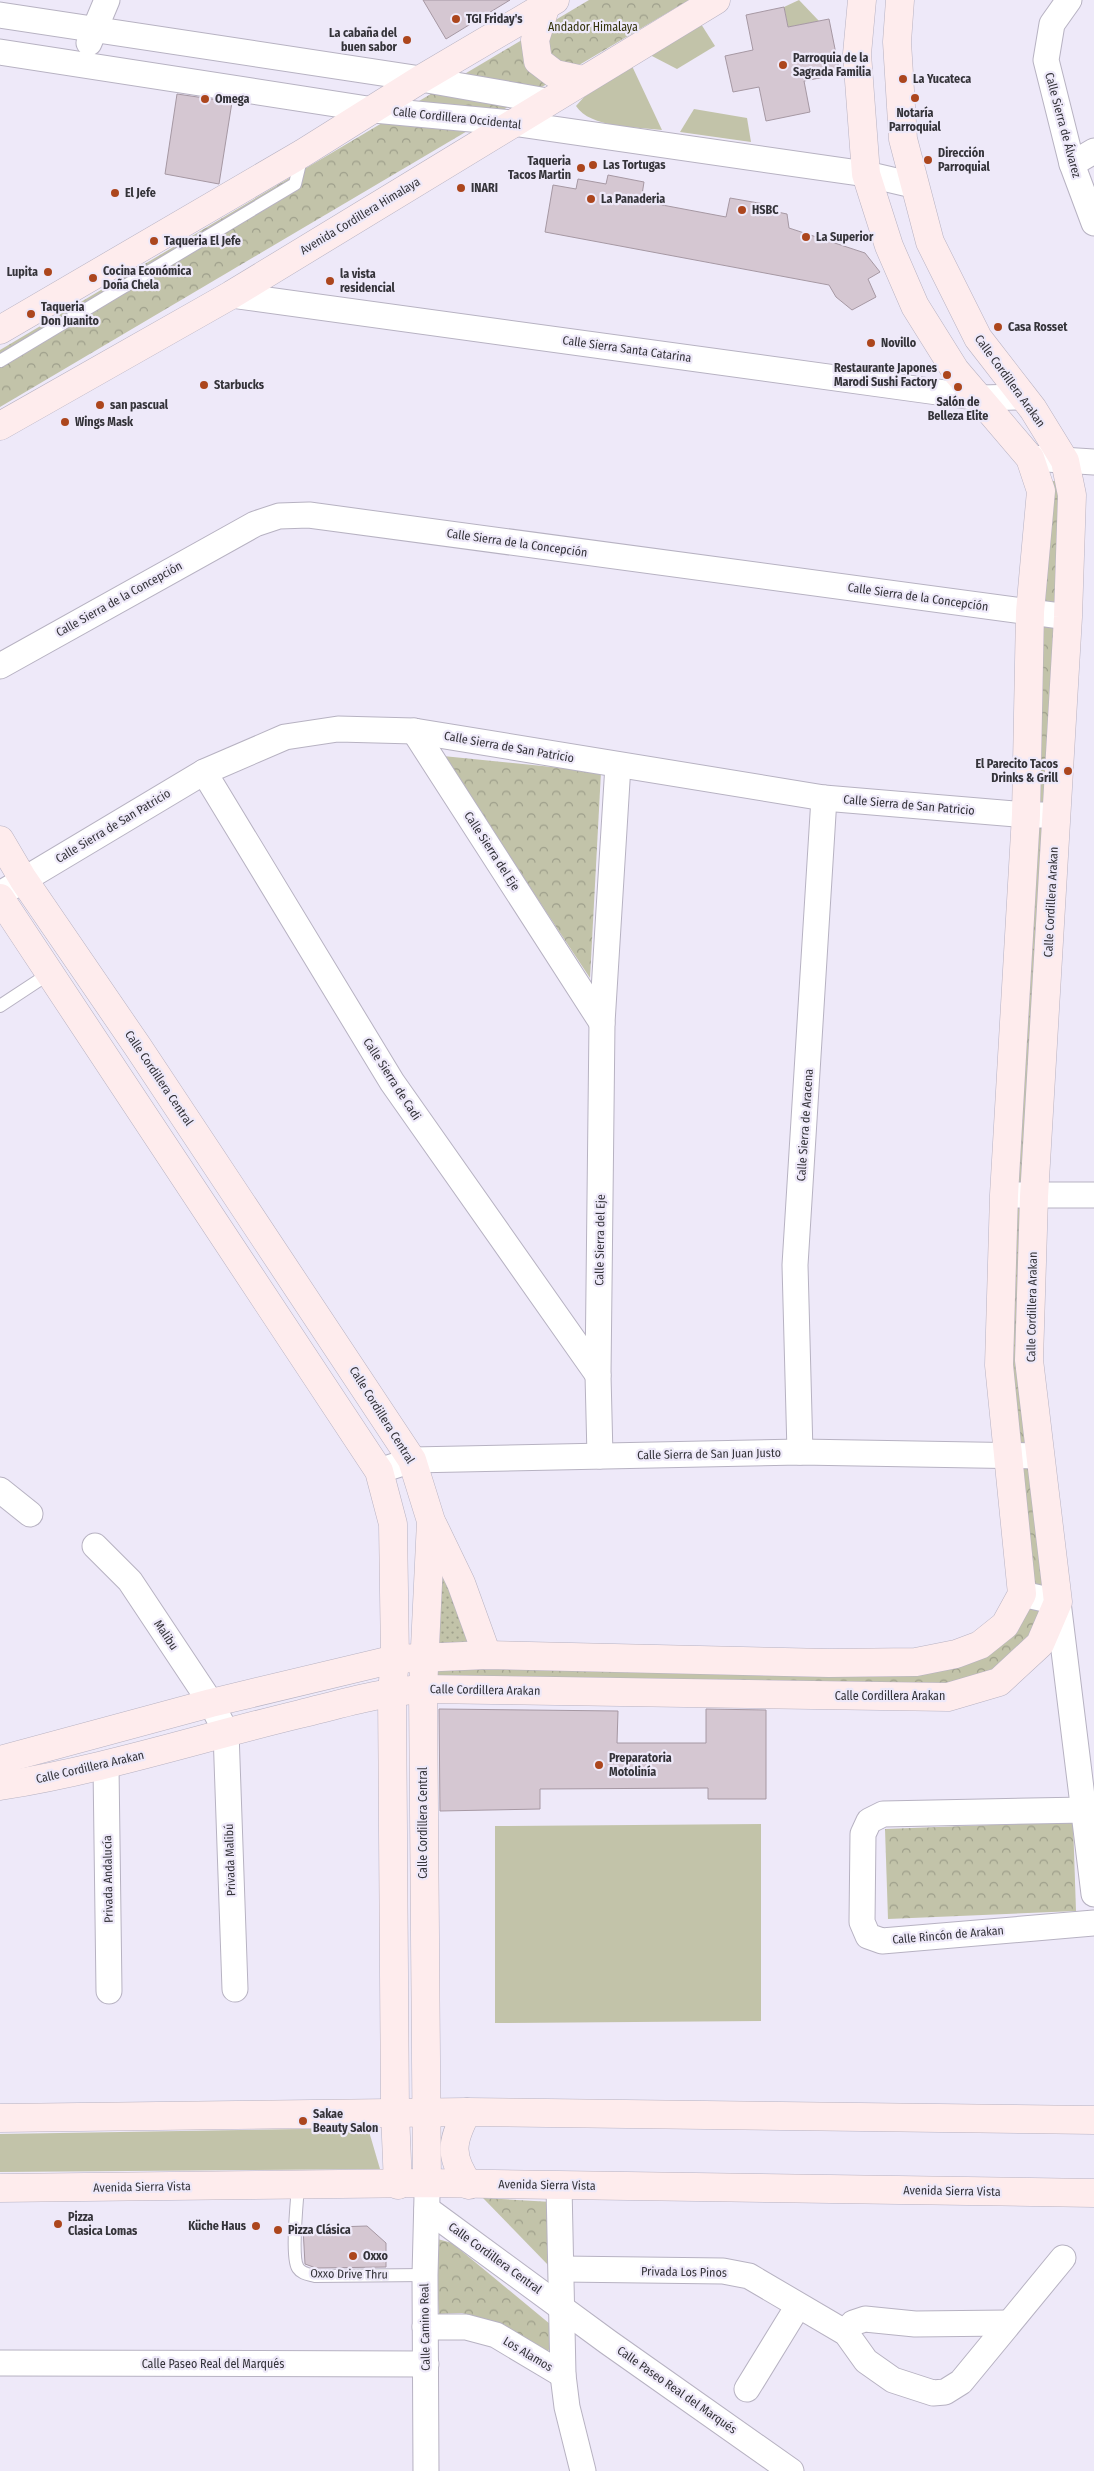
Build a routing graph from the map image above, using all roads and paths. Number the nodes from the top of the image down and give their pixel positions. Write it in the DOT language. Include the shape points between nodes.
graph roads {
  1 [pos="107,0"];
  2 [pos="716,0"];
  3 [pos="862,0"];
  4 [pos="900,0"];
  5 [pos="1069,0"];
  6 [pos="551,3"];
  7 [pos="0,15"];
  8 [pos="94,29"];
  9 [pos="0,52"];
  10 [pos="83,65"];
  11 [pos="421,79"];
  12 [pos="583,80"];
  13 [pos="548,101"];
  14 [pos="374,110"];
  15 [pos="512,123"];
  16 [pos="1094,151"];
  17 [pos="303,152"];
  18 [pos="1072,164"];
  19 [pos="866,174"];
  20 [pos="913,185"];
  21 [pos="1094,223"];
  22 [pos="231,295"];
  23 [pos="0,330"];
  24 [pos="0,361"];
  25 [pos="1023,397"];
  26 [pos="981,398"];
  27 [pos="0,426"];
  28 [pos="1030,458"];
  29 [pos="1065,460"];
  30 [pos="1094,462"];
  31 [pos="1030,612"];
  32 [pos="1068,617"];
  33 [pos="0,666"];
  34 [pos="414,731"];
  35 [pos="618,765"];
  36 [pos="204,772"];
  37 [pos="824,798"];
  38 [pos="1026,815"];
  39 [pos="1056,815"];
  40 [pos="0,840"];
  41 [pos="24,879"];
  42 [pos="0,896"];
  43 [pos="50,973"];
  44 [pos="0,1006"];
  45 [pos="602,1023"];
  46 [pos="138,1047"];
  47 [pos="111,1064"];
  48 [pos="1004,1195"];
  49 [pos="1094,1195"];
  50 [pos="1034,1197"];
  51 [pos="598,1375"];
  52 [pos="800,1452"];
  53 [pos="600,1456"];
  54 [pos="1009,1456"];
  55 [pos="1040,1456"];
  56 [pos="412,1460"];
  57 [pos="379,1471"];
  58 [pos="0,1490"];
  59 [pos="30,1514"];
  60 [pos="431,1521"];
  61 [pos="95,1546"];
  62 [pos="1022,1594"];
  63 [pos="1058,1602"];
  64 [pos="487,1655"];
  65 [pos="424,1657"];
  66 [pos="395,1659"];
  67 [pos="423,1689"];
  68 [pos="392,1692"];
  69 [pos="211,1703"];
  70 [pos="226,1732"];
  71 [pos="0,1760"];
  72 [pos="106,1766"];
  73 [pos="0,1786"];
  74 [pos="1085,1810"];
  75 [pos="1094,1894"];
  76 [pos="1094,1923"];
  77 [pos="235,1989"];
  78 [pos="109,1992"];
  79 [pos="467,2112"];
  80 [pos="395,2113"];
  81 [pos="367,2114"];
  82 [pos="425,2114"];
  83 [pos="0,2118"];
  84 [pos="1094,2120"];
  85 [pos="386,2185"];
  86 [pos="469,2185"];
  87 [pos="298,2186"];
  88 [pos="559,2186"];
  89 [pos="0,2188"];
  90 [pos="1094,2193"];
  91 [pos="427,2196"];
  92 [pos="1062,2258"];
  93 [pos="562,2269"];
  94 [pos="425,2275"];
  95 [pos="798,2306"];
  96 [pos="563,2307"];
  97 [pos="1008,2323"];
  98 [pos="425,2327"];
  99 [pos="846,2333"];
  100 [pos="0,2363"];
  101 [pos="426,2364"];
  102 [pos="563,2375"];
  103 [pos="748,2389"];
  104 [pos="426,2471"];
  105 [pos="583,2471"];
  106 [pos="792,2471"];
  1 -- 8 [label="street"];
  2 -- 12 [label="street, Avenida Cordillera Himalaya"];
  3 -- 19 [label="street" via="857,54"];
  4 -- 20 [label="street, Calle Cordillera Arakan" via="896,42 903,139"];
  5 -- 18 [label="street, Calle Sierra de Álvarez" via="1052,24 1046,60"];
  6 -- 11 [label="street"];
  6 -- 12 [label="street" via="535,40 538,61 555,74"];
  7 -- 8 [label="street"];
  8 -- 10 [label="street"];
  8 -- 11 [label="street"];
  9 -- 10 [label="street, Calle Cordillera Occidental"];
  10 -- 14 [label="street, Calle Cordillera Occidental"];
  11 -- 13 [label="street"];
  11 -- 14 [label="street"];
  12 -- 13 [label="street, Avenida Cordillera Himalaya"];
  13 -- 15 [label="street, Avenida Cordillera Himalaya"];
  14 -- 15 [label="street, Calle Cordillera Occidental"];
  14 -- 17 [label="street"];
  15 -- 19 [label="street, Calle Cordillera Occidental"];
  15 -- 22 [label="street, Avenida Cordillera Himalaya"];
  16 -- 18 [label="street"];
  17 -- 23 [label="street"];
  17 -- 24 [label="lane" via="295,184"];
  18 -- 21 [label="street, Calle Sierra de Álvarez"];
  19 -- 20 [label="street, Calle Cordillera Occidental"];
  19 -- 26 [label="street" via="889,246 915,306 955,370"];
  20 -- 25 [label="street, Calle Cordillera Arakan" via="930,242 978,338"];
  22 -- 26 [label="street, Calle Sierra Santa Catarina"];
  22 -- 27 [label="street, Avenida Cordillera Himalaya"];
  25 -- 26 [label="street, Calle Sierra Santa Catarina"];
  25 -- 29 [label="street, Calle Cordillera Arakan"];
  26 -- 28 [label="street"];
  28 -- 29 [label="street"];
  28 -- 31 [label="street" via="1041,491"];
  29 -- 30 [label="street"];
  29 -- 32 [label="street, Calle Cordillera Arakan" via="1072,495"];
  31 -- 32 [label="street, Calle Sierra de la Concepción"];
  31 -- 33 [label="street, Calle Sierra de la Concepción" via="309,515 279,516 255,524"];
  31 -- 38 [label="street"];
  32 -- 39 [label="street, Calle Cordillera Arakan"];
  34 -- 35 [label="street, Calle Sierra de San Patricio"];
  34 -- 36 [label="street, Calle Sierra de San Patricio" via="338,729 285,737"];
  34 -- 45 [label="street, Calle Sierra del Eje"];
  35 -- 37 [label="street, Calle Sierra de San Patricio"];
  35 -- 45 [label="street, Calle Sierra del Eje"];
  36 -- 41 [label="street, Calle Sierra de San Patricio"];
  36 -- 51 [label="street, Calle Sierra de Cadi" via="392,1082"];
  37 -- 38 [label="street, Calle Sierra de San Patricio"];
  37 -- 52 [label="street, Calle Sierra de Aracena" via="796,1265"];
  38 -- 39 [label="street, Calle Sierra de San Patricio"];
  38 -- 48 [label="street"];
  39 -- 50 [label="street, Calle Cordillera Arakan"];
  40 -- 41 [label="street, Calle Cordillera Central"];
  41 -- 42 [label="street, Calle Sierra de San Patricio"];
  41 -- 46 [label="street, Calle Cordillera Central"];
  42 -- 43 [label="street"];
  43 -- 44 [label="lane"];
  43 -- 47 [label="street"];
  45 -- 51 [label="street, Calle Sierra del Eje"];
  46 -- 47 [label="street"];
  46 -- 56 [label="street, Calle Cordillera Central"];
  47 -- 57 [label="street"];
  48 -- 50 [label="street"];
  48 -- 54 [label="street" via="999,1365"];
  49 -- 50 [label="street"];
  50 -- 55 [label="street, Calle Cordillera Arakan" via="1029,1360"];
  51 -- 53 [label="street, Calle Sierra del Eje"];
  52 -- 53 [label="street, Calle Sierra de San Juan Justo"];
  52 -- 54 [label="street, Calle Sierra de San Juan Justo"];
  53 -- 56 [label="street, Calle Sierra de San Juan Justo"];
  54 -- 55 [label="street, Calle Sierra de San Juan Justo"];
  54 -- 62 [label="street"];
  55 -- 63 [label="street, Calle Cordillera Arakan"];
  56 -- 57 [label="street, Calle Sierra de San Juan Justo"];
  56 -- 60 [label="street, Calle Cordillera Central"];
  57 -- 66 [label="street" via="393,1524"];
  58 -- 59 [label="street"];
  60 -- 64 [label="street" via="461,1583"];
  60 -- 65 [label="street, Calle Cordillera Central"];
  61 -- 69 [label="street, Malibu" via="130,1581"];
  62 -- 63 [label="street"];
  62 -- 64 [label="street" via="1005,1625 980,1645 956,1654 916,1662"];
  63 -- 67 [label="street, Calle Cordillera Arakan" via="1040,1644 999,1682 948,1697"];
  63 -- 74 [label="street"];
  64 -- 65 [label="street"];
  65 -- 66 [label="street"];
  65 -- 67 [label="street, Calle Cordillera Central"];
  66 -- 68 [label="street"];
  66 -- 69 [label="street"];
  67 -- 68 [label="street, Calle Cordillera Arakan"];
  67 -- 82 [label="street, Calle Cordillera Central"];
  68 -- 70 [label="street, Calle Cordillera Arakan"];
  68 -- 80 [label="street"];
  69 -- 70 [label="street, Malibu"];
  69 -- 71 [label="street"];
  70 -- 72 [label="street, Calle Cordillera Arakan"];
  70 -- 77 [label="street, Privada Malibú"];
  72 -- 73 [label="street, Calle Cordillera Arakan"];
  72 -- 78 [label="street, Privada Andalucía"];
  74 -- 75 [label="street"];
  74 -- 76 [label="street, Calle Rincón de Arakan" via="883,1814 869,1821 863,1834 862,1922 868,1936 882,1941"];
  79 -- 82 [label="street"];
  79 -- 84 [label="street"];
  79 -- 86 [label="street" via="454,2142 454,2156"];
  80 -- 81 [label="street"];
  80 -- 82 [label="street"];
  80 -- 85 [label="street"];
  81 -- 83 [label="street"];
  81 -- 85 [label="street" via="384,2140 387,2160 383,2174"];
  82 -- 91 [label="street, Calle Cordillera Central"];
  85 -- 87 [label="street, Avenida Sierra Vista"];
  85 -- 91 [label="street, Avenida Sierra Vista"];
  86 -- 88 [label="street, Avenida Sierra Vista"];
  86 -- 91 [label="street, Avenida Sierra Vista"];
  87 -- 89 [label="street, Avenida Sierra Vista"];
  87 -- 94 [label="lane, Oxxo Drive Thru" via="294,2254 297,2267 304,2273 315,2276"];
  88 -- 90 [label="street, Avenida Sierra Vista"];
  88 -- 93 [label="street"];
  91 -- 94 [label="street, Calle Camino Real"];
  91 -- 96 [label="street, Calle Cordillera Central"];
  92 -- 97 [label="street, Privada Los Pinos"];
  93 -- 95 [label="street, Privada Los Pinos" via="723,2271 749,2276"];
  93 -- 96 [label="street"];
  94 -- 98 [label="street, Calle Camino Real"];
  95 -- 99 [label="street, Privada Los Pinos"];
  95 -- 103 [label="street"];
  96 -- 102 [label="street"];
  96 -- 106 [label="street, Calle Paseo Real del Marqués"];
  97 -- 99 [label="street" via="915,2324 865,2319 853,2323"];
  97 -- 99 [label="street, Privada Los Pinos" via="961,2382 945,2392 933,2393 882,2374 866,2361"];
  98 -- 101 [label="street, Calle Camino Real"];
  98 -- 102 [label="street, Los Alamos" via="466,2327 496,2335"];
  100 -- 101 [label="street, Calle Paseo Real del Marqués"];
  101 -- 104 [label="street, Calle Camino Real"];
  102 -- 105 [label="street, Los Alamos"];
}
